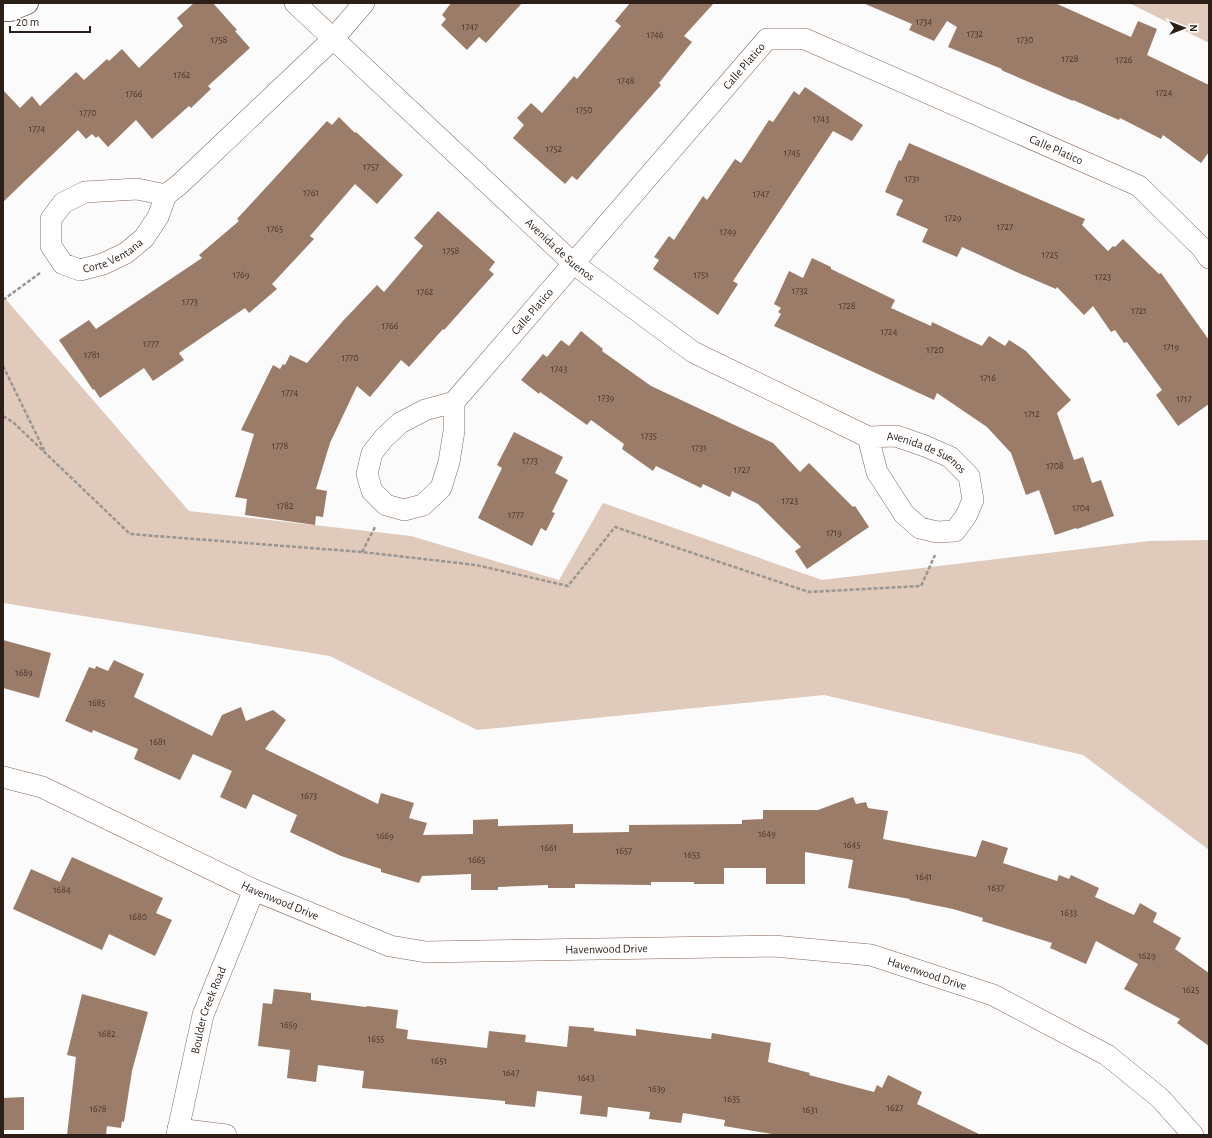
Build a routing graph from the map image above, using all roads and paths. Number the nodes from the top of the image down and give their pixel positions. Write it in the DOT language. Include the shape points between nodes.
graph roads {
  1 [pos="26,3"];
  2 [pos="295,3"];
  3 [pos="364,3"];
  4 [pos="3,10"];
  5 [pos="334,38"];
  6 [pos="166,195"];
  7 [pos="1209,258"];
  8 [pos="60,259"];
  9 [pos="574,264"];
  10 [pos="3,300"];
  11 [pos="3,366"];
  12 [pos="454,402"];
  13 [pos="3,416"];
  14 [pos="868,437"];
  15 [pos="44,452"];
  16 [pos="945,531"];
  17 [pos="3,776"];
  18 [pos="254,890"];
  19 [pos="178,1132"];
  20 [pos="226,1135"];
  21 [pos="1193,1135"];
  1 -- 4 [label="street" via="10,10"];
  2 -- 5 [label="street, Avenida de Suenos"];
  3 -- 5 [label="street"];
  5 -- 6 [label="street"];
  5 -- 9 [label="street, Avenida de Suenos"];
  6 -- 8 [label="street, Corte Ventana" via="158,217 144,238 126,253 103,264 80,270 63,264"];
  6 -- 8 [label="street" via="137,189 85,192 63,203 50,219 51,246"];
  7 -- 9 [label="street, Calle Platico" via="1139,186 805,39 767,39"];
  8 -- 10 [label="path"];
  9 -- 12 [label="street, Calle Platico"];
  9 -- 14 [label="street, Avenida de Suenos" via="693,352"];
  11 -- 15 [label="path"];
  12 -- 12 [label="street" via="425,410 400,423 372,453 367,474 372,491 386,505 404,510 423,505 441,488 450,462"];
  13 -- 15 [label="path"];
  14 -- 16 [label="street, Avenida de Suenos" via="877,472 904,514 920,528"];
  14 -- 16 [label="street, Avenida de Suenos" via="896,436 925,446 950,456 969,476 973,500 955,531"];
  15 -- 16 [label="path" via="130,534 362,552 476,565 568,586 615,527 809,592 921,586"];
  17 -- 18 [label="street, Havenwood Drive" via="42,787"];
  18 -- 19 [label="street, Boulder Creek Road" via="203,1015"];
  18 -- 21 [label="street, Havenwood Drive" via="390,946 426,952 774,946 871,955 993,995 1107,1055 1160,1098"];
  19 -- 20 [label="street"];
}
